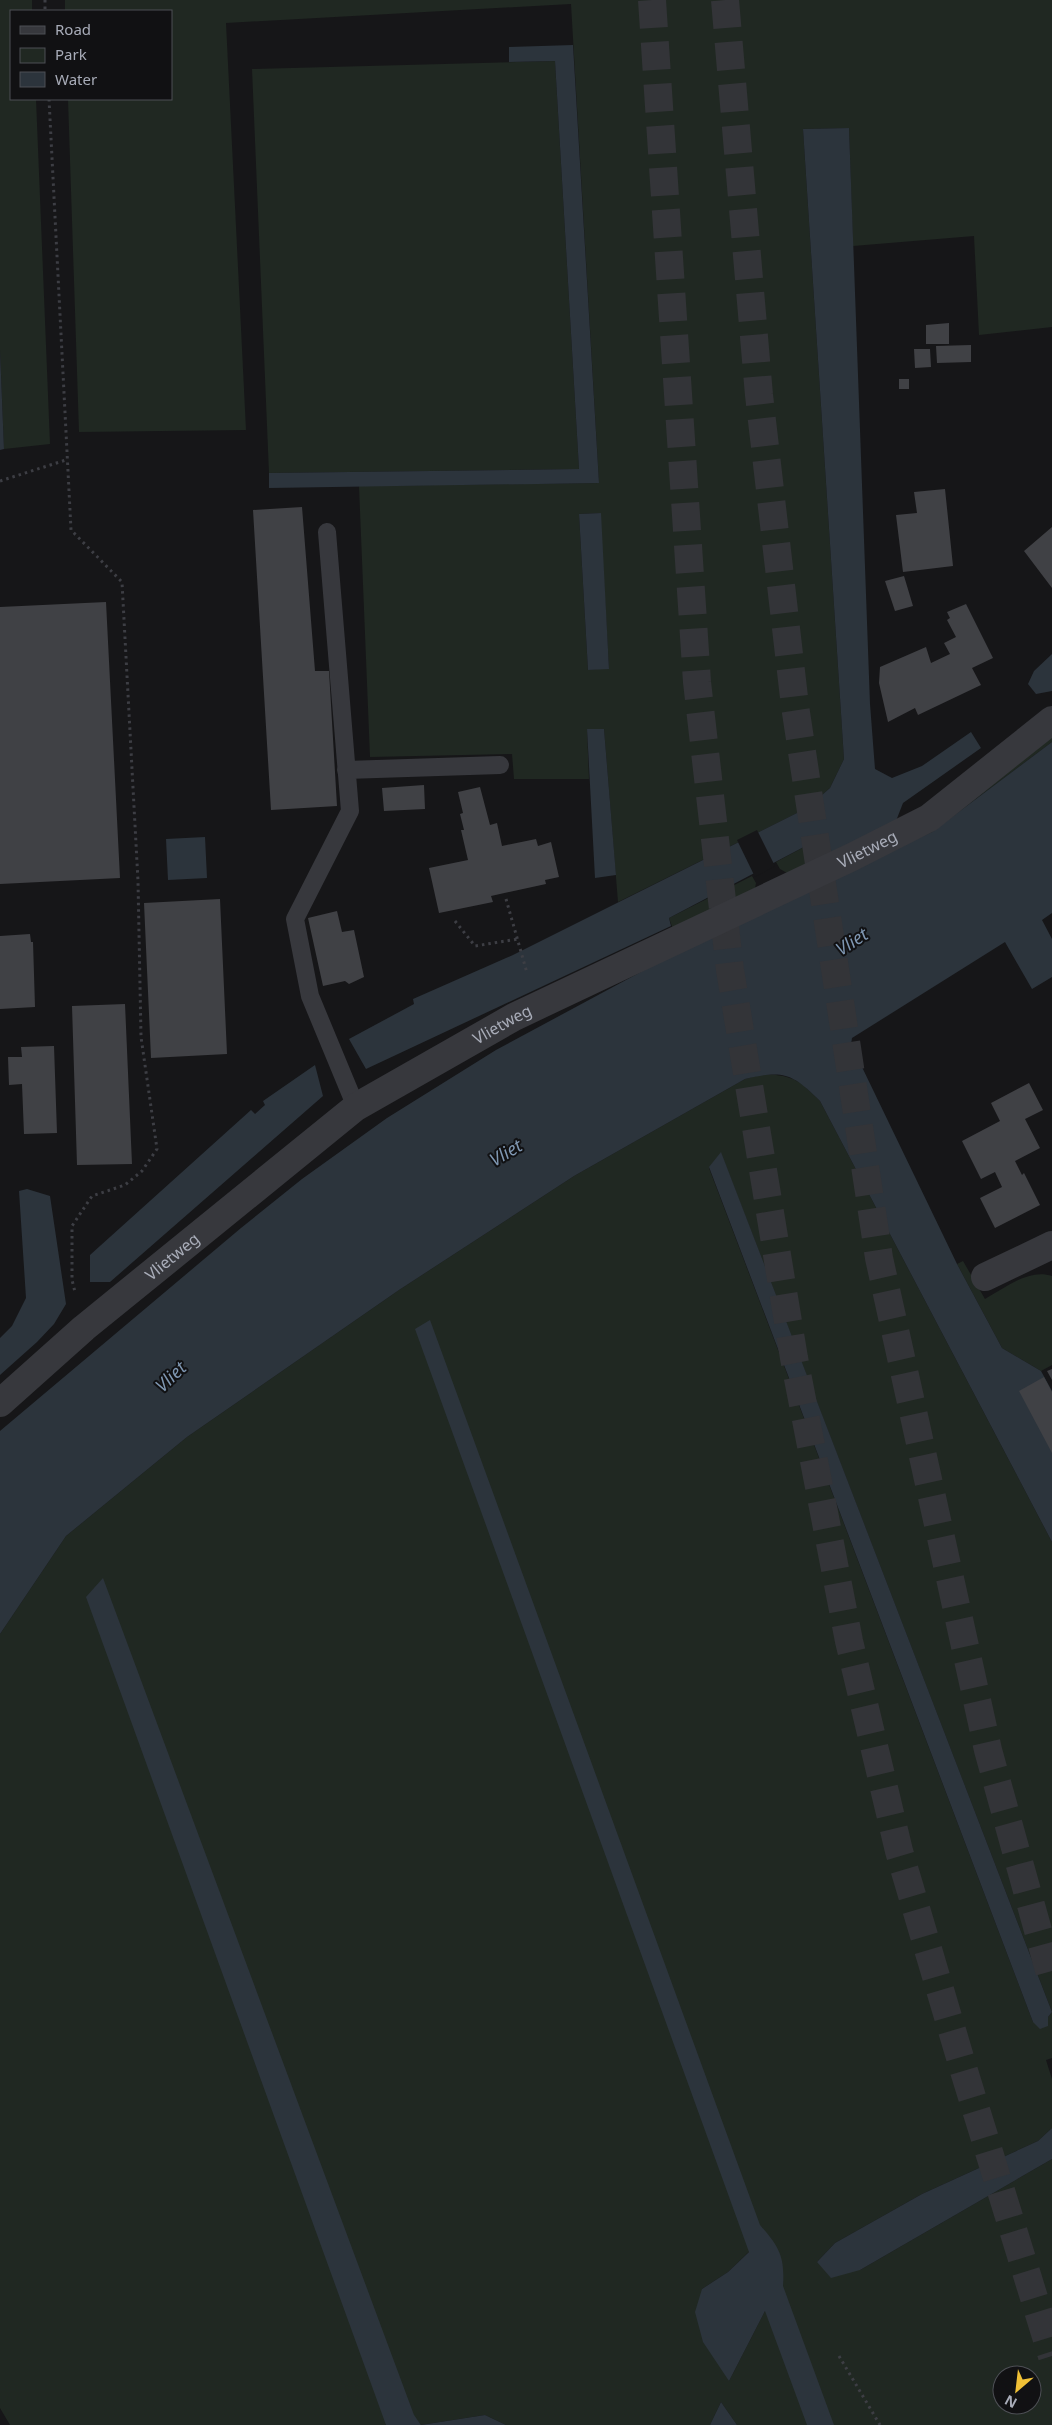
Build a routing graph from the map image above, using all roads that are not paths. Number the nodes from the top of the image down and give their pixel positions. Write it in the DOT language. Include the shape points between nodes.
graph roads {
  1 [pos="327,532"];
  2 [pos="1052,720"];
  3 [pos="500,765"];
  4 [pos="346,770"];
  5 [pos="356,1107"];
  6 [pos="1052,1245"];
  7 [pos="985,1277"];
  8 [pos="0,1403"];
  1 -- 4 [label="lane"];
  2 -- 5 [label="street, Vlietweg" via="929,818 514,1017"];
  3 -- 4 [label="lane"];
  4 -- 5 [label="lane" via="350,810 295,919 310,996"];
  5 -- 8 [label="street, Vlietweg" via="84,1328"];
  6 -- 7 [label="street"];
}
